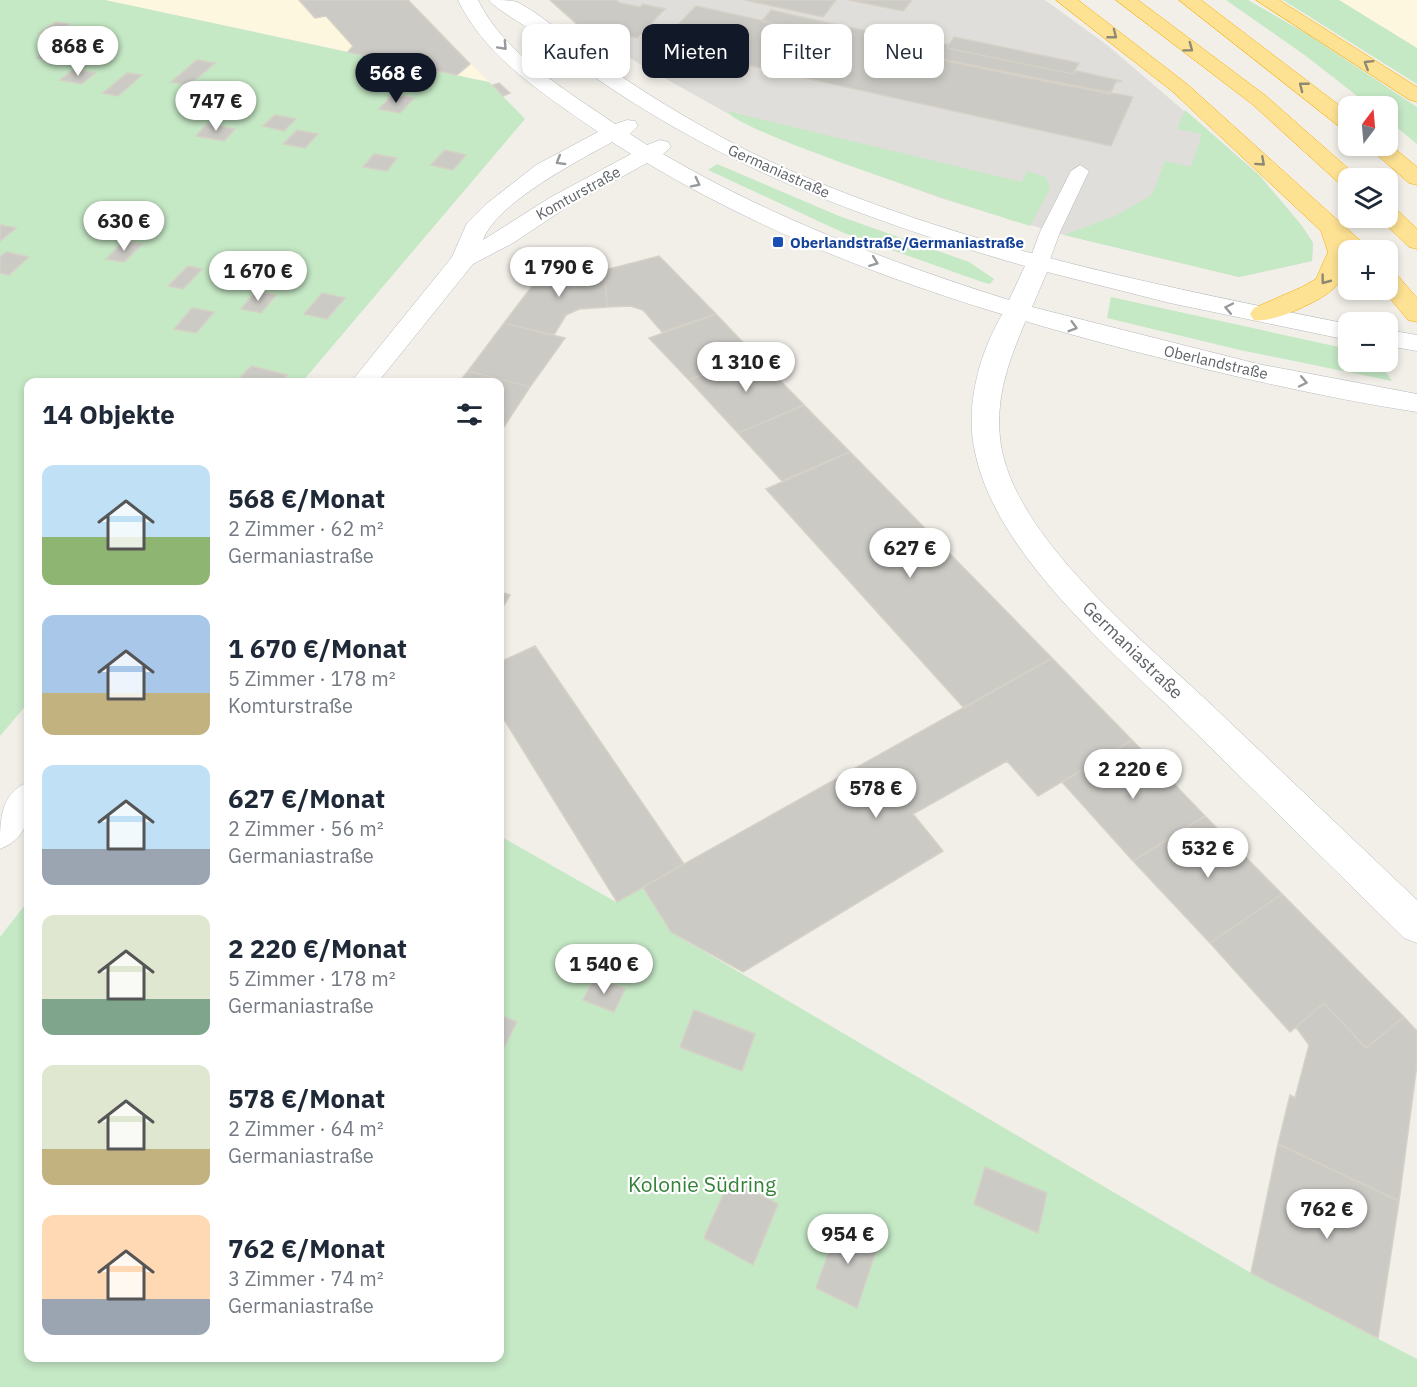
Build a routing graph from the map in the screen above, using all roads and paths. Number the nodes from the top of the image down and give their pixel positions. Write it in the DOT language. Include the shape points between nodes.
graph roads {
  1 [pos="468,0"];
  2 [pos="499,0"];
  3 [pos="1066,0"];
  4 [pos="1126,0"];
  5 [pos="1188,0"];
  6 [pos="1266,0"];
  7 [pos="532,24"];
  8 [pos="551,78"];
  9 [pos="610,78"];
  10 [pos="542,81"];
  11 [pos="1417,96"];
  12 [pos="661,110"];
  13 [pos="1338,114"];
  14 [pos="692,129"];
  15 [pos="612,134"];
  16 [pos="645,155"];
  17 [pos="1390,156"];
  18 [pos="1338,170"];
  19 [pos="1080,171"];
  20 [pos="1417,178"];
  21 [pos="1398,224"];
  22 [pos="1332,227"];
  23 [pos="1346,240"];
  24 [pos="1417,242"];
  25 [pos="464,259"];
  26 [pos="1039,262"];
  27 [pos="1398,292"];
  28 [pos="1017,312"];
  29 [pos="1263,314"];
  30 [pos="1417,314"];
  31 [pos="1338,330"];
  32 [pos="1398,340"];
  33 [pos="1417,343"];
  34 [pos="367,378"];
  35 [pos="1417,403"];
  36 [pos="24,802"];
  37 [pos="0,833"];
  38 [pos="1417,925"];
  1 -- 10 [label="street, one-way" via="473,13"];
  2 -- 7 [label="street, Germaniastraße"];
  3 -- 22 [label="highway, one-way" via="1180,88"];
  4 -- 18 [label="highway, one-way" via="1258,100"];
  13 -- 5 [label="highway, one-way"];
  11 -- 6 [label="highway, one-way"];
  8 -- 10 [label="street"];
  9 -- 12 [label="street, Germaniastraße"];
  10 -- 15 [label="street"];
  12 -- 14 [label="street, Germaniastraße"];
  12 -- 15 [label="street, Komturstraße"];
  14 -- 16 [label="street, Komturstraße"];
  14 -- 26 [label="street, Germaniastraße" via="739,155 848,200"];
  15 -- 16 [label="street"];
  15 -- 25 [label="street, Komturstraße, one-way" via="544,170 493,210 475,228"];
  16 -- 25 [label="street, Komturstraße"];
  16 -- 28 [label="street, one-way" via="736,203 825,243"];
  17 -- 20 [label="highway"];
  19 -- 26 [label="lane"];
  21 -- 24 [label="highway"];
  22 -- 23 [label="highway"];
  22 -- 29 [label="highway, one-way" via="1340,252 1326,283"];
  25 -- 34 [label="street, Komturstraße"];
  26 -- 28 [label="street, Germaniastraße"];
  29 -- 26 [label="street, one-way"];
  27 -- 30 [label="highway"];
  28 -- 35 [label="street, Oberlandstraße, one-way" via="1205,360"];
  28 -- 38 [label="street, Germaniastraße" via="996,359 985,430 1006,499 1030,541 1071,590"];
  29 -- 31 [label="street"];
  32 -- 33 [label="street"];
  36 -- 37 [label="street"];
}
